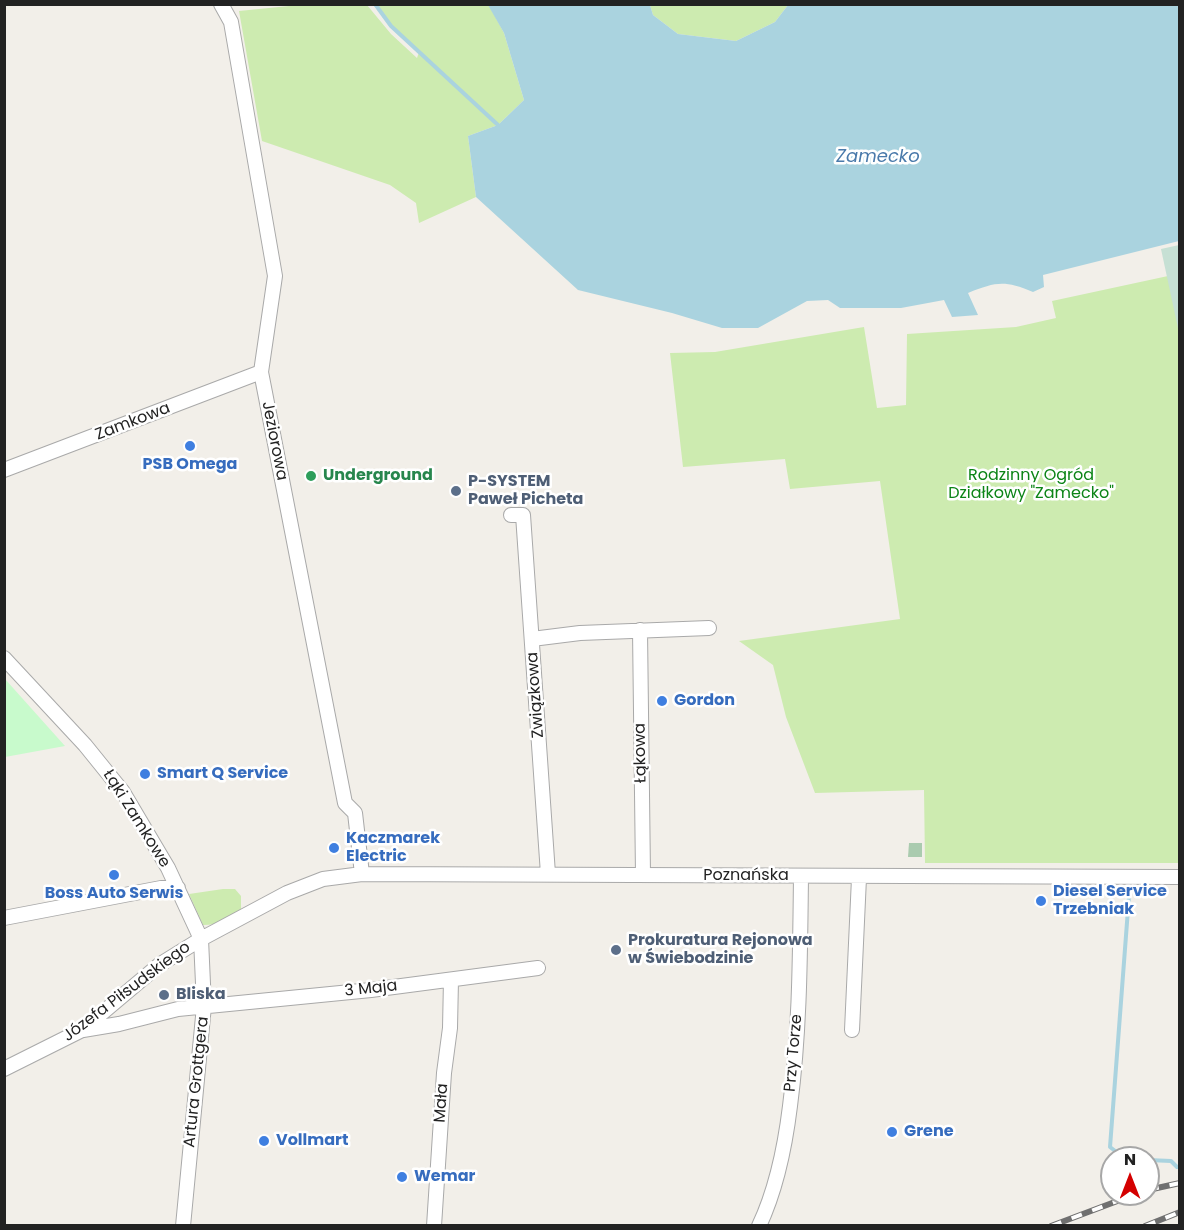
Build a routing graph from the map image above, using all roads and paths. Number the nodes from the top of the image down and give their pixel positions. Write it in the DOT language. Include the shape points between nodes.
graph roads {
  1 [pos="221,4"];
  2 [pos="261,372"];
  3 [pos="4,470"];
  4 [pos="517,515"];
  5 [pos="709,628"];
  6 [pos="640,630"];
  7 [pos="532,639"];
  8 [pos="4,658"];
  9 [pos="362,874"];
  10 [pos="548,874"];
  11 [pos="643,875"];
  12 [pos="801,877"];
  13 [pos="859,878"];
  14 [pos="1179,878"];
  15 [pos="314,882"];
  16 [pos="178,888"];
  17 [pos="4,918"];
  18 [pos="201,939"];
  19 [pos="538,968"];
  20 [pos="451,980"];
  21 [pos="204,1006"];
  22 [pos="82,1030"];
  23 [pos="852,1030"];
  24 [pos="4,1069"];
  25 [pos="183,1226"];
  26 [pos="434,1226"];
  27 [pos="759,1226"];
  1 -- 2 [label="street, Jeziorowa" via="231,22 274,276"];
  2 -- 3 [label="street, Zamkowa"];
  2 -- 9 [label="street, Jeziorowa" via="345,803 355,813"];
  4 -- 7 [label="street, Związkowa"];
  5 -- 6 [label="street"];
  6 -- 7 [label="street"];
  6 -- 11 [label="street, Łąkowa"];
  7 -- 10 [label="street, Związkowa"];
  8 -- 16 [label="street, Łąki Zamkowe" via="123,792"];
  9 -- 10 [label="street, Poznańska"];
  9 -- 15 [label="street, Poznańska"];
  10 -- 11 [label="street, Poznańska"];
  11 -- 12 [label="street, Poznańska"];
  12 -- 13 [label="street, Poznańska"];
  12 -- 27 [label="street, Przy Torze" via="794,1075 775,1189"];
  13 -- 14 [label="street, Poznańska"];
  13 -- 23 [label="street"];
  15 -- 18 [label="street, Józefa Piłsudskiego"];
  16 -- 17 [label="street"];
  16 -- 18 [label="street, Łąki Zamkowe"];
  18 -- 21 [label="street, Artura Grottgera"];
  18 -- 22 [label="street, Józefa Piłsudskiego" via="152,970"];
  19 -- 20 [label="street, 3 Maja"];
  20 -- 21 [label="street, 3 Maja"];
  20 -- 26 [label="street, Mała"];
  21 -- 22 [label="street, 3 Maja"];
  21 -- 25 [label="street, Artura Grottgera"];
  22 -- 24 [label="street, Józefa Piłsudskiego"];
}
